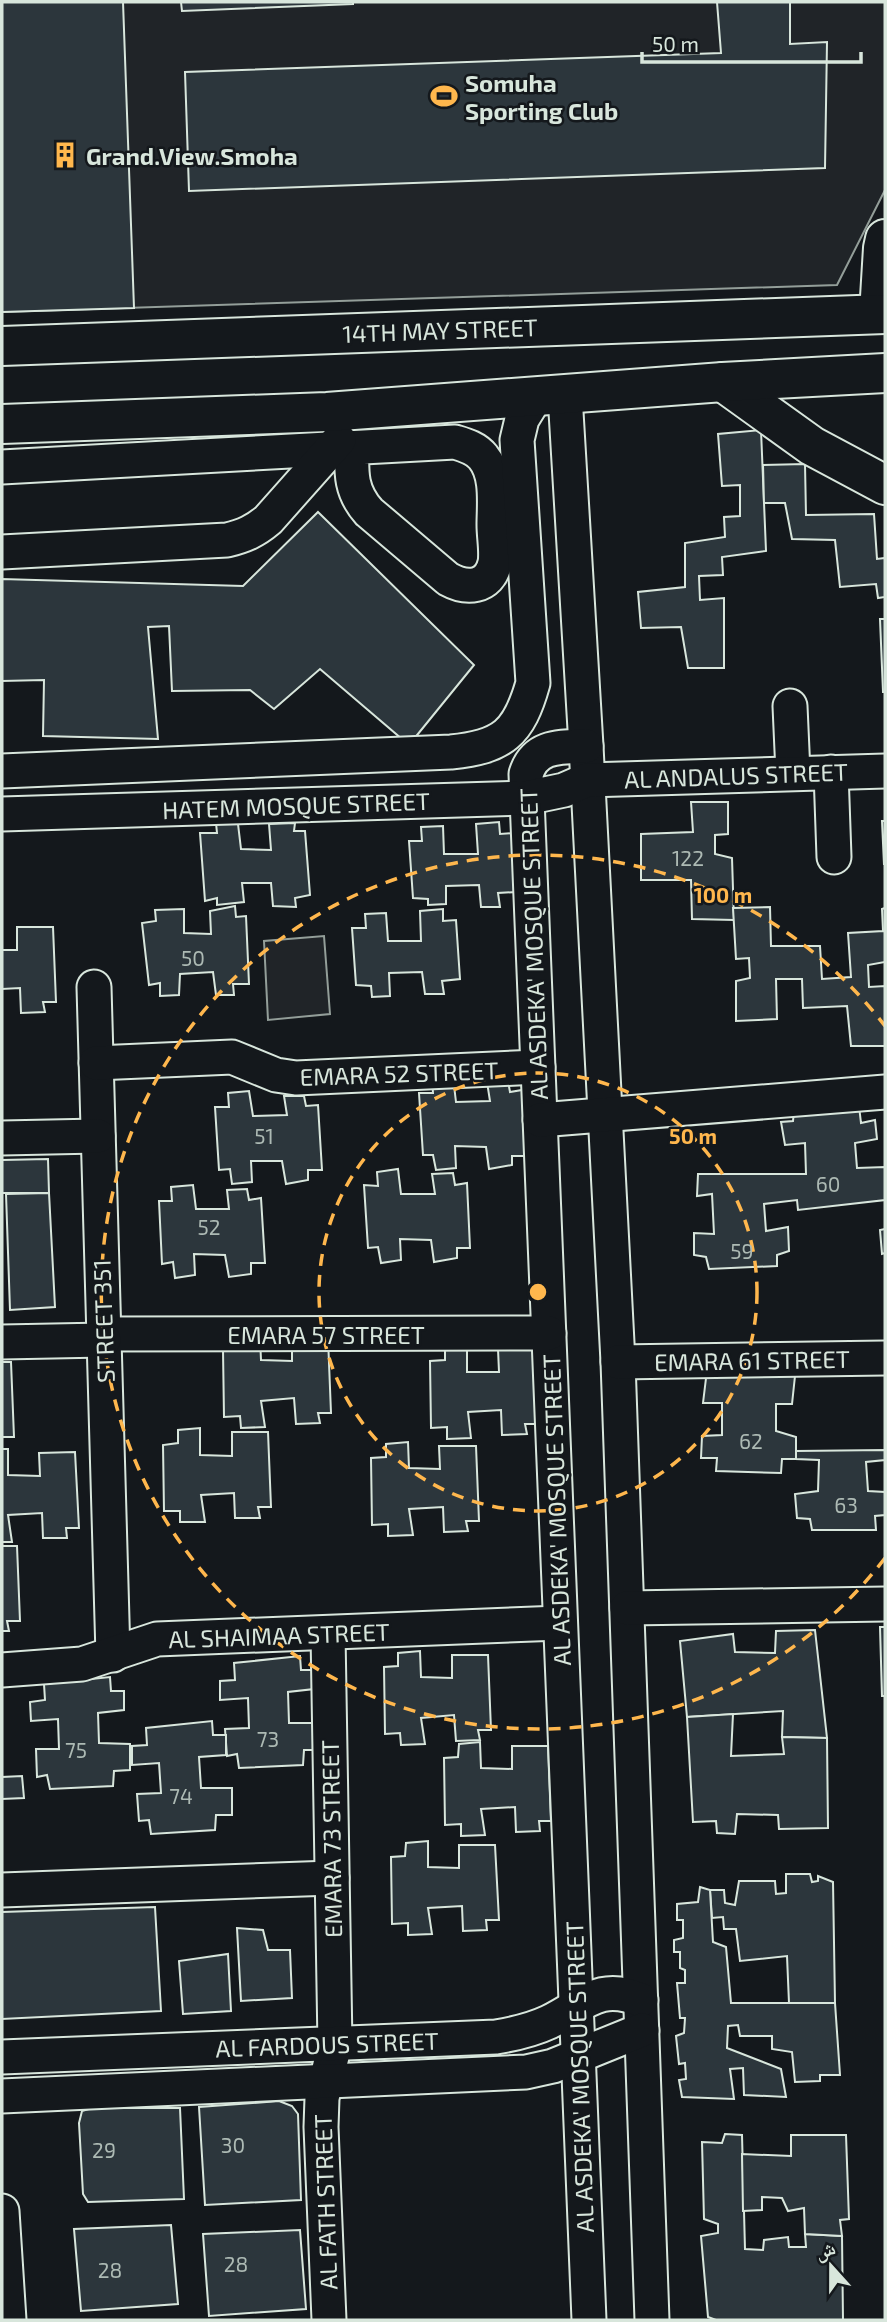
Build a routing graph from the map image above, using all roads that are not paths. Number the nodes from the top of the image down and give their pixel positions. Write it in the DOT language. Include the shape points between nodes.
graph roads {
  1 [pos="885,239"];
  2 [pos="882,314"];
  3 [pos="2,346"];
  4 [pos="885,373"];
  5 [pos="723,382"];
  6 [pos="550,396"];
  7 [pos="367,409"];
  8 [pos="2,424"];
  9 [pos="342,448"];
  10 [pos="2,467"];
  11 [pos="885,485"];
  12 [pos="2,552"];
  13 [pos="790,706"];
  14 [pos="586,746"];
  15 [pos="2,771"];
  16 [pos="885,771"];
  17 [pos="831,772"];
  18 [pos="793,773"];
  19 [pos="587,780"];
  20 [pos="526,797"];
  21 [pos="2,814"];
  22 [pos="834,857"];
  23 [pos="94,987"];
  24 [pos="96,1063"];
  25 [pos="538,1067"];
  26 [pos="885,1092"];
  27 [pos="605,1115"];
  28 [pos="540,1121"];
  29 [pos="98,1136"];
  30 [pos="2,1138"];
  31 [pos="549,1334"];
  32 [pos="104,1337"];
  33 [pos="2,1342"];
  34 [pos="885,1358"];
  35 [pos="618,1362"];
  36 [pos="885,1604"];
  37 [pos="627,1608"];
  38 [pos="561,1623"];
  39 [pos="328,1634"];
  40 [pos="113,1655"];
  41 [pos="2,1670"];
  42 [pos="332,1878"];
  43 [pos="2,1890"];
  44 [pos="576,2005"];
  45 [pos="642,2015"];
  46 [pos="335,2044"];
  47 [pos="578,2056"];
  48 [pos="2,2057"];
  49 [pos="326,2082"];
  50 [pos="2,2096"];
  51 [pos="2,2211"];
  52 [pos="9,2320"];
  53 [pos="329,2320"];
  54 [pos="589,2320"];
  55 [pos="652,2320"];
  1 -- 2 [label="main road, 14TH MAY STREET"];
  2 -- 3 [label="main road, 14TH MAY STREET"];
  4 -- 5 [label="main road"];
  5 -- 6 [label="main road"];
  5 -- 11 [label="main road" via="812,446"];
  6 -- 7 [label="main road"];
  6 -- 14 [label="street"];
  6 -- 15 [label="street" via="523,419 517,440 533,683 525,711 506,735 481,749 451,752"];
  7 -- 8 [label="main road"];
  7 -- 9 [label="street"];
  9 -- 9 [label="street" via="455,442 470,446 483,457 494,486 495,564 488,577 476,586 461,586 448,579 369,512 353,489"];
  9 -- 10 [label="street"];
  9 -- 12 [label="street" via="268,520 242,537"];
  13 -- 18 [label="street"];
  14 -- 19 [label="street"];
  14 -- 20 [label="street, AL ASDEKA' MOSQUE STREET" via="551,748 534,757 526,774"];
  16 -- 17 [label="street, AL ANDALUS STREET"];
  17 -- 18 [label="street, AL ANDALUS STREET"];
  17 -- 22 [label="street"];
  18 -- 19 [label="street, AL ANDALUS STREET"];
  19 -- 20 [label="street, HATEM MOSQUE STREET"];
  19 -- 27 [label="street"];
  20 -- 21 [label="street, HATEM MOSQUE STREET"];
  20 -- 25 [label="street, AL ASDEKA' MOSQUE STREET"];
  23 -- 24 [label="street, STREET 351"];
  24 -- 25 [label="street, EMARA 52 STREET" via="232,1057 296,1078"];
  24 -- 29 [label="street, STREET 351"];
  25 -- 28 [label="street, AL ASDEKA' MOSQUE STREET"];
  26 -- 27 [label="street"];
  27 -- 28 [label="street"];
  27 -- 35 [label="street"];
  28 -- 31 [label="street, AL ASDEKA' MOSQUE STREET"];
  29 -- 30 [label="street"];
  29 -- 32 [label="street, STREET 351"];
  31 -- 32 [label="street, EMARA 57 STREET"];
  31 -- 38 [label="street, AL ASDEKA' MOSQUE STREET"];
  32 -- 33 [label="street, EMARA 57 STREET"];
  32 -- 40 [label="street, STREET 351"];
  34 -- 35 [label="street, EMARA 61 STREET"];
  35 -- 37 [label="street"];
  36 -- 37 [label="street"];
  37 -- 45 [label="street"];
  38 -- 39 [label="street, AL SHAIMAA STREET"];
  38 -- 44 [label="street, AL ASDEKA' MOSQUE STREET"];
  39 -- 40 [label="street, AL SHAIMAA STREET" via="157,1639"];
  39 -- 42 [label="street, EMARA 73 STREET"];
  40 -- 41 [label="street, AL SHAIMAA STREET" via="66,1666"];
  42 -- 43 [label="street"];
  42 -- 46 [label="street, EMARA 73 STREET"];
  44 -- 45 [label="street, AL FARDOUS STREET" via="609,1993 627,1994"];
  44 -- 46 [label="street, AL FARDOUS STREET" via="524,2032 496,2037"];
  44 -- 47 [label="street, AL ASDEKA' MOSQUE STREET"];
  45 -- 47 [label="street, AL FARDOUS STREET"];
  45 -- 55 [label="street"];
  46 -- 48 [label="street, AL FARDOUS STREET"];
  46 -- 49 [label="street, AL FATH STREET"];
  47 -- 49 [label="street, AL FARDOUS STREET" via="513,2073"];
  47 -- 54 [label="street, AL ASDEKA' MOSQUE STREET"];
  49 -- 50 [label="street, AL FARDOUS STREET"];
  49 -- 53 [label="street, AL FATH STREET" via="321,2127"];
  51 -- 52 [label="street"];
}
